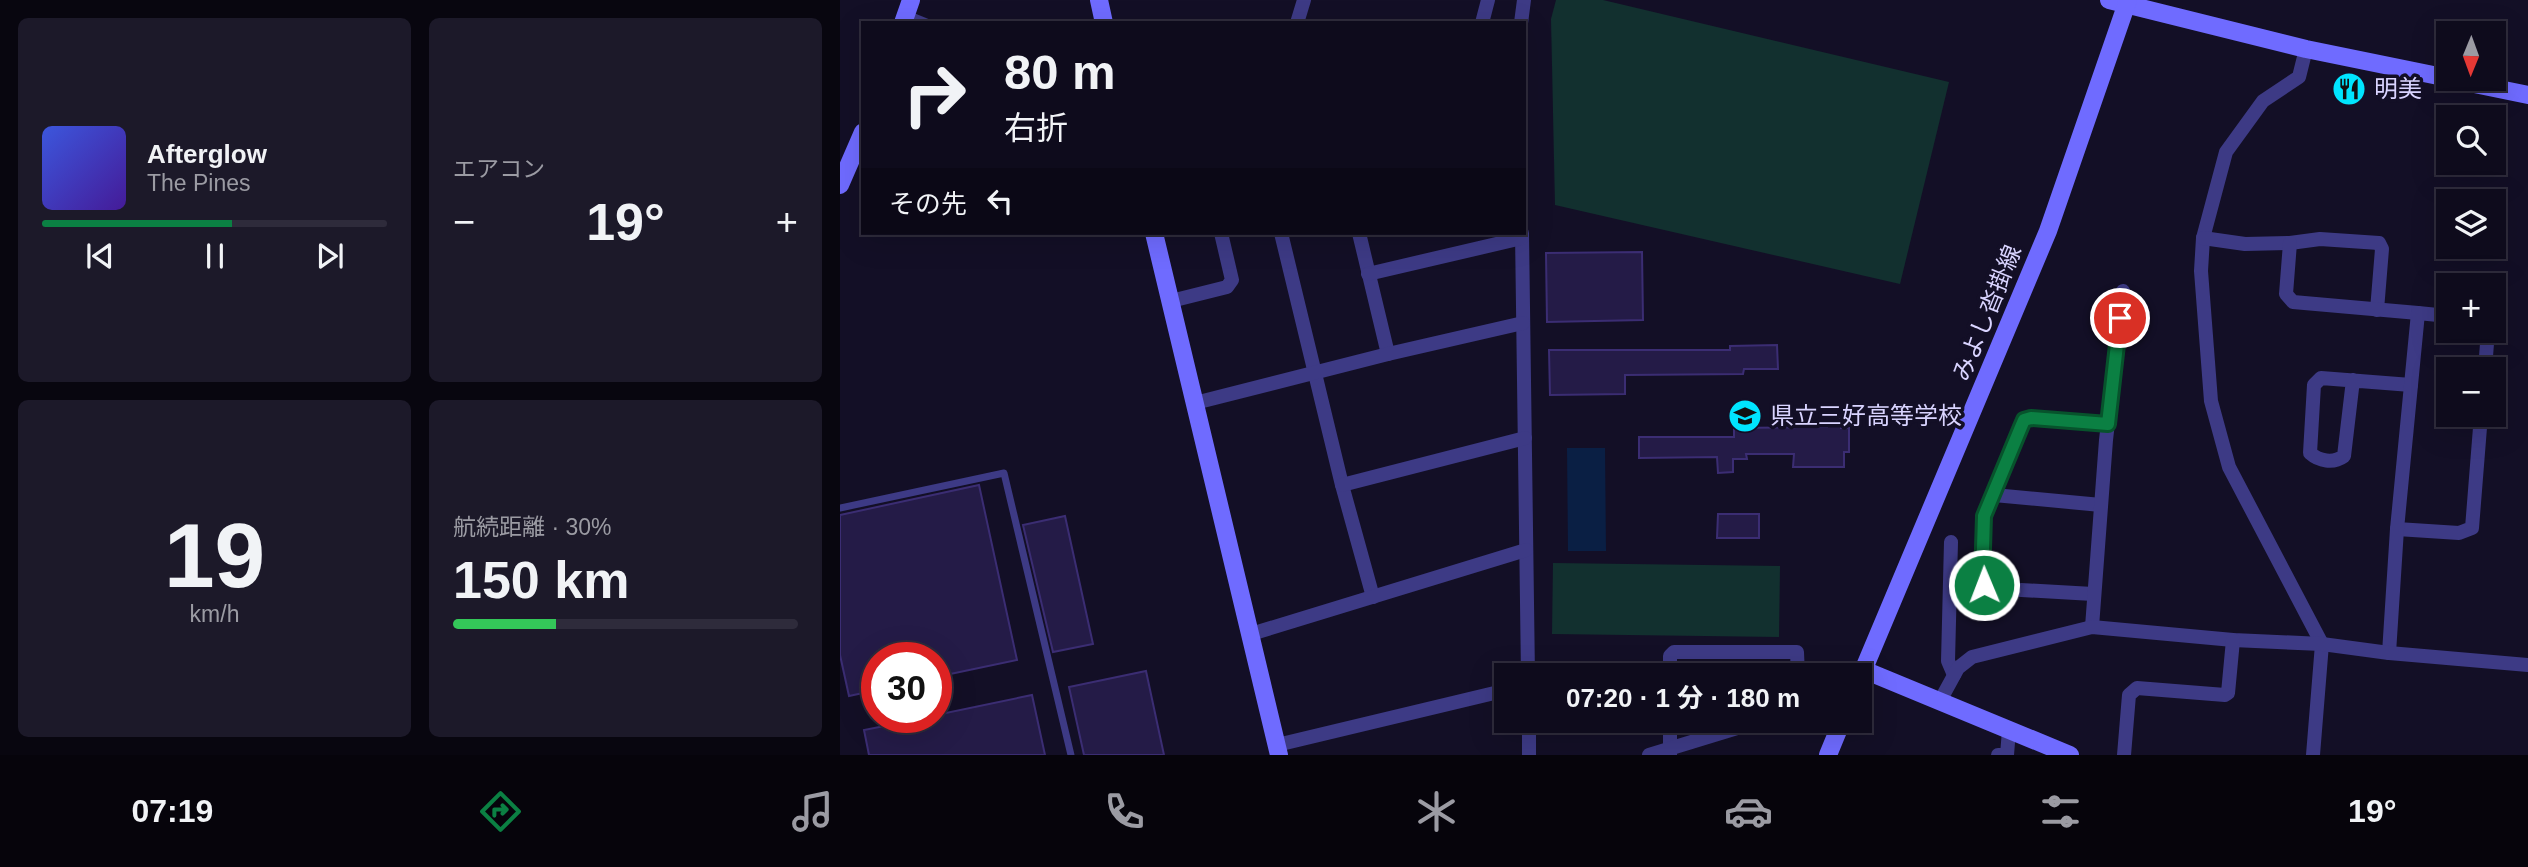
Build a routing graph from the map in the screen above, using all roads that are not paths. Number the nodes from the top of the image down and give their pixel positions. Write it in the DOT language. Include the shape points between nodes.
graph roads {
  1 [pos="1098,0"];
  2 [pos="1304,0"];
  3 [pos="1488,0"];
  4 [pos="1524,0"];
  5 [pos="2121,2"];
  6 [pos="907,12"];
  7 [pos="925,21"];
  8 [pos="1103,21"];
  9 [pos="1298,21"];
  10 [pos="1483,21"];
  11 [pos="1521,21"];
  12 [pos="2306,49"];
  13 [pos="2436,75"];
  14 [pos="2506,90"];
  15 [pos="2528,95"];
  16 [pos="859,157"];
  17 [pos="840,186"];
  18 [pos="1154,235"];
  19 [pos="1222,235"];
  20 [pos="1281,235"];
  21 [pos="1359,235"];
  22 [pos="1522,235"];
  23 [pos="2203,238"];
  24 [pos="2290,243"];
  25 [pos="1368,274"];
  26 [pos="2123,291"];
  27 [pos="1171,301"];
  28 [pos="2377,310"];
  29 [pos="2418,313"];
  30 [pos="2436,315"];
  31 [pos="1523,323"];
  32 [pos="1388,354"];
  33 [pos="1314,373"];
  34 [pos="2353,380"];
  35 [pos="2410,385"];
  36 [pos="1195,403"];
  37 [pos="2108,424"];
  38 [pos="2480,427"];
  39 [pos="1525,438"];
  40 [pos="1342,485"];
  41 [pos="1994,495"];
  42 [pos="2101,505"];
  43 [pos="840,508"];
  44 [pos="2397,529"];
  45 [pos="1951,542"];
  46 [pos="1526,550"];
  47 [pos="2093,594"];
  48 [pos="1373,597"];
  49 [pos="2092,627"];
  50 [pos="1251,634"];
  51 [pos="2232,640"];
  52 [pos="2322,644"];
  53 [pos="2389,653"];
  54 [pos="1528,663"];
  55 [pos="1670,663"];
  56 [pos="1797,663"];
  57 [pos="1867,663"];
  58 [pos="2528,665"];
  59 [pos="1954,675"];
  60 [pos="1872,677"];
  61 [pos="1494,693"];
  62 [pos="1940,701"];
  63 [pos="2009,730"];
  64 [pos="1529,733"];
  65 [pos="1670,733"];
  66 [pos="1725,733"];
  67 [pos="1837,733"];
  68 [pos="1278,750"];
  69 [pos="1670,752"];
  70 [pos="1071,755"];
  71 [pos="1530,755"];
  72 [pos="1648,755"];
  73 [pos="1829,755"];
  74 [pos="1998,755"];
  75 [pos="2070,755"];
  76 [pos="2124,755"];
  77 [pos="2313,755"];
  1 -- 8 [label="main road"];
  2 -- 9 [label="street"];
  3 -- 10 [label="street"];
  4 -- 11 [label="street"];
  5 -- 12 [label="main road"];
  5 -- 57 [label="main road, みよし沓掛線" via="2048,230"];
  6 -- 7 [label="lane"];
  12 -- 13 [label="main road"];
  12 -- 23 [label="street" via="2299,77 2263,101 2226,152"];
  14 -- 15 [label="main road"];
  16 -- 17 [label="main road"];
  18 -- 27 [label="main road"];
  19 -- 27 [label="street" via="1232,280 1227,287"];
  20 -- 33 [label="street"];
  21 -- 25 [label="street"];
  22 -- 25 [label="street"];
  22 -- 31 [label="street"];
  23 -- 24 [label="street" via="2245,244"];
  23 -- 52 [label="street" via="2201,284 2211,401 2229,467"];
  24 -- 28 [label="street" via="2288,299"];
  24 -- 28 [label="street" via="2320,239 2379,243"];
  25 -- 32 [label="street"];
  26 -- 37 [label="street"];
  27 -- 36 [label="main road"];
  28 -- 29 [label="street"];
  29 -- 30 [label="street"];
  29 -- 35 [label="street"];
  31 -- 32 [label="street"];
  31 -- 39 [label="street"];
  32 -- 33 [label="street"];
  33 -- 36 [label="street"];
  33 -- 40 [label="street"];
  34 -- 34 [label="street" via="2321,378 2314,385 2310,453 2318,460 2344,456"];
  34 -- 35 [label="street"];
  35 -- 44 [label="street"];
  36 -- 50 [label="main road"];
  37 -- 41 [label="street" via="2024,420"];
  37 -- 42 [label="street"];
  38 -- 44 [label="street" via="2472,528 2459,533"];
  39 -- 40 [label="street"];
  39 -- 46 [label="street"];
  40 -- 48 [label="street"];
  41 -- 42 [label="street"];
  41 -- 47 [label="street" via="1984,516 1982,581 1987,588"];
  42 -- 47 [label="street"];
  43 -- 70 [label="lane" via="1004,473"];
  44 -- 53 [label="street"];
  45 -- 59 [label="street" via="1948,661"];
  46 -- 48 [label="street"];
  46 -- 54 [label="street"];
  47 -- 49 [label="street"];
  48 -- 50 [label="street"];
  49 -- 51 [label="street"];
  49 -- 59 [label="street" via="1972,657"];
  50 -- 68 [label="main road"];
  51 -- 52 [label="street"];
  51 -- 76 [label="street" via="2225,695 2137,688 2129,695"];
  52 -- 53 [label="street"];
  52 -- 77 [label="street"];
  53 -- 58 [label="street"];
  55 -- 56 [label="street" via="1674,652 1797,652"];
  59 -- 62 [label="street"];
  60 -- 62 [label="main road"];
  61 -- 68 [label="street"];
  62 -- 63 [label="main road"];
  63 -- 74 [label="street" via="2007,755"];
  63 -- 75 [label="main road"];
  64 -- 71 [label="street"];
  65 -- 69 [label="street"];
  66 -- 69 [label="street"];
  67 -- 73 [label="main road"];
  69 -- 72 [label="street"];
}
